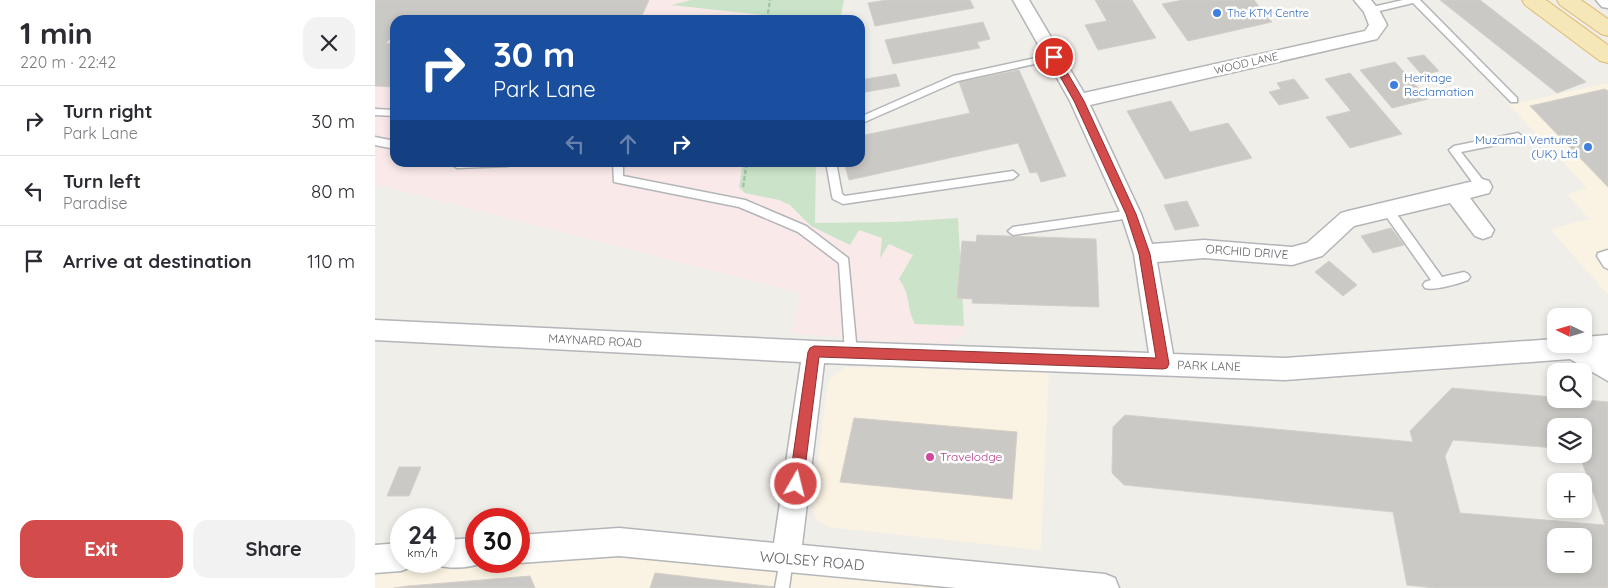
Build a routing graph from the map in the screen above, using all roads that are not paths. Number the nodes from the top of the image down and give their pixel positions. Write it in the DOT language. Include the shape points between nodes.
graph roads {
  1 [pos="1021,0"];
  2 [pos="1415,0"];
  3 [pos="1532,0"];
  4 [pos="1567,0"];
  5 [pos="1604,0"];
  6 [pos="1608,3"];
  7 [pos="1367,5"];
  8 [pos="1608,29"];
  9 [pos="1608,56"];
  10 [pos="1054,57"];
  11 [pos="1514,100"];
  12 [pos="1079,101"];
  13 [pos="375,112"];
  14 [pos="390,113"];
  15 [pos="865,118"];
  16 [pos="1518,137"];
  17 [pos="375,141"];
  18 [pos="390,144"];
  19 [pos="618,167"];
  20 [pos="832,167"];
  21 [pos="1013,175"];
  22 [pos="1482,186"];
  23 [pos="1455,194"];
  24 [pos="1387,209"];
  25 [pos="1131,214"];
  26 [pos="1483,230"];
  27 [pos="1013,231"];
  28 [pos="1145,254"];
  29 [pos="1608,254"];
  30 [pos="1608,264"];
  31 [pos="1464,277"];
  32 [pos="375,330"];
  33 [pos="1608,346"];
  34 [pos="1593,347"];
  35 [pos="1547,351"];
  36 [pos="814,352"];
  37 [pos="851,353"];
  38 [pos="1580,353"];
  39 [pos="1163,364"];
  40 [pos="1608,370"];
  41 [pos="530,548"];
  42 [pos="390,558"];
  43 [pos="375,559"];
  44 [pos="785,559"];
  45 [pos="782,588"];
  46 [pos="1105,588"];
  1 -- 10 [label="street"];
  2 -- 7 [label="lane"];
  2 -- 11 [label="lane"];
  3 -- 9 [label="main road"];
  4 -- 8 [label="main road"];
  5 -- 6 [label="street"];
  7 -- 12 [label="street, WOOD LANE" via="1378,25 1371,35"];
  10 -- 12 [label="street"];
  10 -- 15 [label="lane" via="956,78"];
  12 -- 25 [label="street"];
  13 -- 14 [label="lane"];
  16 -- 22 [label="lane" via="1453,150"];
  17 -- 18 [label="lane"];
  19 -- 37 [label="lane" via="618,179 741,203 802,229 844,261"];
  20 -- 21 [label="lane" via="837,196 843,200"];
  22 -- 23 [label="street, ORCHID DRIVE"];
  23 -- 24 [label="street, ORCHID DRIVE"];
  23 -- 26 [label="street"];
  24 -- 28 [label="street, ORCHID DRIVE" via="1348,218 1314,250 1292,256 1204,249"];
  24 -- 31 [label="lane" via="1435,284"];
  25 -- 27 [label="lane"];
  25 -- 28 [label="street"];
  28 -- 39 [label="street"];
  29 -- 30 [label="lane" via="1602,256"];
  32 -- 36 [label="street, MAYNARD ROAD"];
  33 -- 34 [label="street, PARK LANE"];
  35 -- 39 [label="street, PARK LANE" via="1285,369"];
  36 -- 37 [label="street, PARK LANE"];
  36 -- 44 [label="street"];
  37 -- 39 [label="street, PARK LANE"];
  38 -- 40 [label="street"];
  41 -- 44 [label="street, WOLSEY ROAD" via="619,542"];
  42 -- 43 [label="street"];
  44 -- 45 [label="lane"];
  44 -- 46 [label="street, WOLSEY ROAD"];
}
